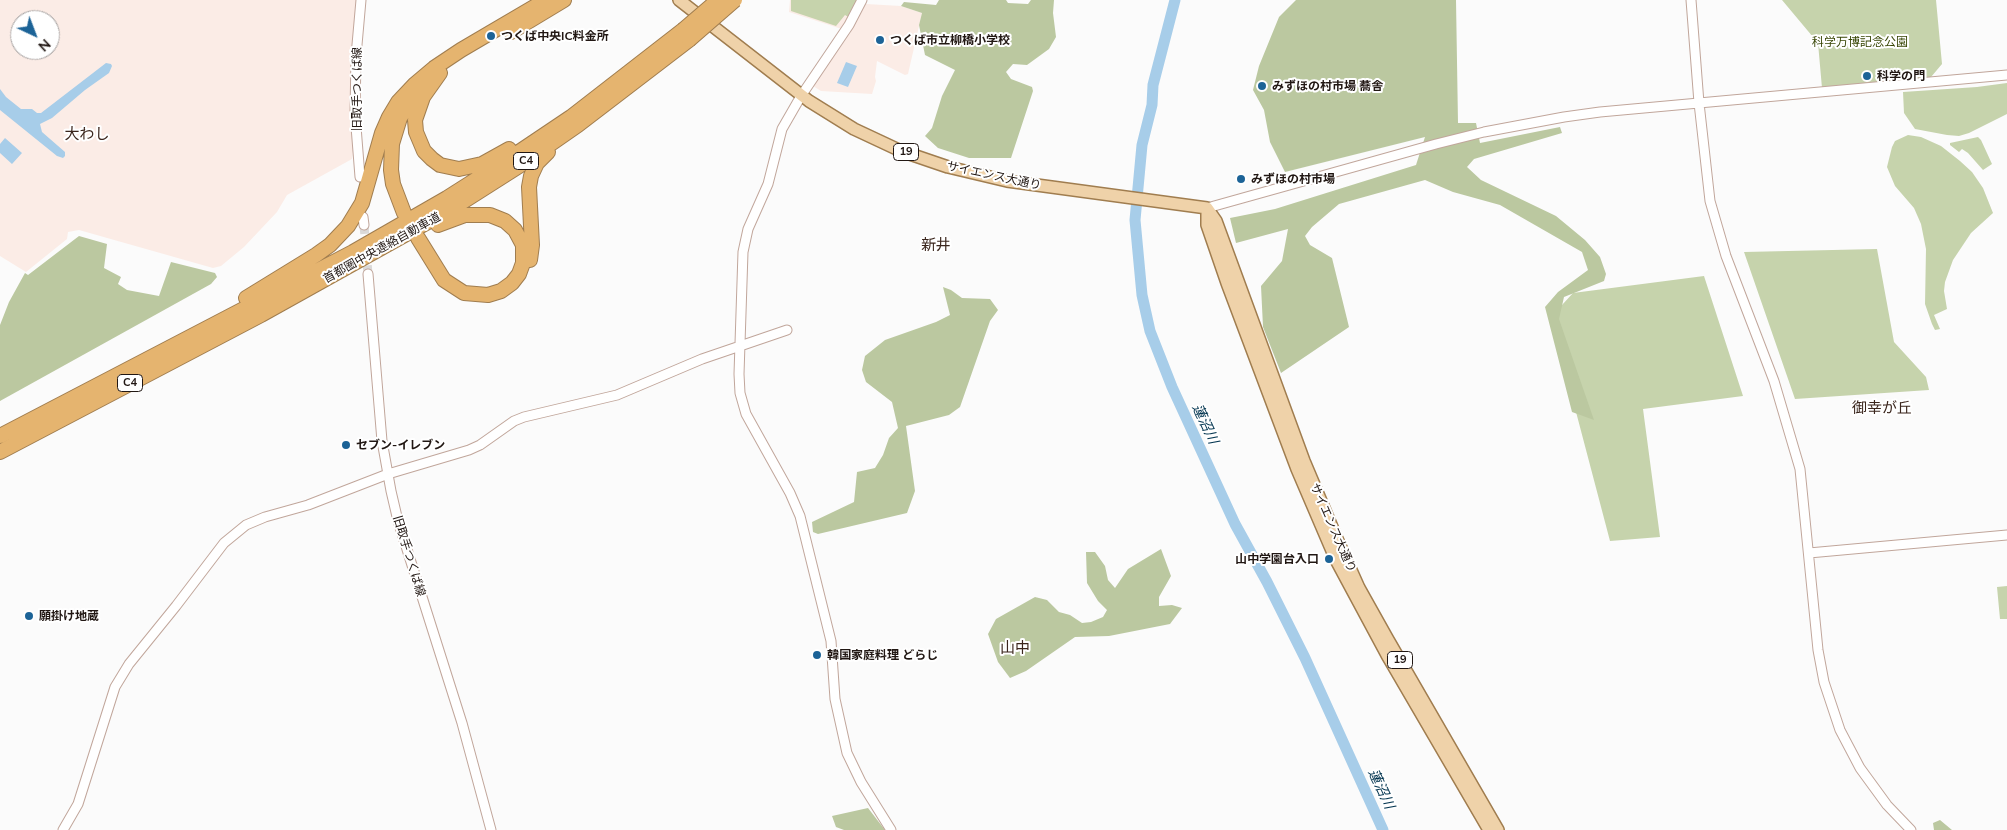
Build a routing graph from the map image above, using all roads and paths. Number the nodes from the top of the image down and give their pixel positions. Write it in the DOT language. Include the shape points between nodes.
graph roads {
  1 [pos="361,0"];
  2 [pos="546,0"];
  3 [pos="564,0"];
  4 [pos="679,0"];
  5 [pos="718,0"];
  6 [pos="735,0"];
  7 [pos="862,0"];
  8 [pos="1691,0"];
  9 [pos="686,35"];
  10 [pos="652,70"];
  11 [pos="440,73"];
  12 [pos="2007,75"];
  13 [pos="801,96"];
  14 [pos="404,97"];
  15 [pos="1699,103"];
  16 [pos="571,116"];
  17 [pos="360,177"];
  18 [pos="1207,208"];
  19 [pos="368,274"];
  20 [pos="261,315"];
  21 [pos="786,330"];
  22 [pos="740,347"];
  23 [pos="143,361"];
  24 [pos="0,436"];
  25 [pos="0,452"];
  26 [pos="388,474"];
  27 [pos="2007,535"];
  28 [pos="1809,553"];
  29 [pos="63,830"];
  30 [pos="491,830"];
  31 [pos="892,830"];
  32 [pos="1489,830"];
  33 [pos="1498,830"];
  34 [pos="1911,830"];
  1 -- 17 [label="street, 旧取手つくば線" via="355,114"];
  2 -- 14 [label="highway" via="447,59"];
  3 -- 11 [label="highway"];
  4 -- 13 [label="main road, サイエンス大通り / 19"];
  5 -- 9 [label="highway, 首都圏中央連絡自動車道 / C4, bridge"];
  6 -- 9 [label="highway, 首都圏中央連絡自動車道 / C4, bridge"];
  7 -- 13 [label="street"];
  8 -- 15 [label="street"];
  9 -- 10 [label="highway, 首都圏中央連絡自動車道 / C4"];
  9 -- 16 [label="highway, 首都圏中央連絡自動車道 / C4"];
  10 -- 20 [label="highway, 首都圏中央連絡自動車道 / C4" via="526,161 453,208"];
  10 -- 20 [label="highway" via="537,163 529,188 531,258 523,279 515,289 493,301 481,303 458,297 435,276 415,240 444,280 464,293 488,295 501,291 516,279 523,263 523,245 514,230 505,221 490,215 465,215 436,226 306,296"];
  11 -- 14 [label="highway" via="425,84 409,104 400,118 392,144 391,170 401,215 386,180 385,155 389,133"];
  11 -- 16 [label="highway" via="418,107 416,132 424,151 448,167 459,169 482,164 556,120"];
  12 -- 15 [label="street"];
  13 -- 18 [label="main road, サイエンス大通り / 19" via="881,142 948,167 1008,182"];
  13 -- 22 [label="street" via="782,129 768,184 748,229"];
  14 -- 23 [label="highway" via="398,102 382,133 362,203 338,238 299,267"];
  15 -- 18 [label="street" via="1600,112 1484,132"];
  15 -- 28 [label="street" via="1710,201 1718,234 1774,381 1800,469"];
  16 -- 23 [label="highway, 首都圏中央連絡自動車道 / C4" via="399,227"];
  18 -- 32 [label="main road, サイエンス大通り / 19" via="1206,225 1300,476 1336,560 1386,655"];
  18 -- 33 [label="main road, サイエンス大通り / 19" via="1216,221 1336,539 1386,638"];
  19 -- 26 [label="street, 旧取手つくば線" via="382,441"];
  20 -- 25 [label="highway, 首都圏中央連絡自動車道 / C4"];
  21 -- 22 [label="street"];
  22 -- 26 [label="street" via="675,369 617,394 514,421 480,445"];
  22 -- 31 [label="street" via="740,393 746,414 800,516 831,641 835,699 846,746 860,782"];
  23 -- 24 [label="highway, 首都圏中央連絡自動車道 / C4"];
  26 -- 29 [label="street" via="308,505 265,517 246,525 224,543 129,664 115,687 78,804"];
  26 -- 30 [label="street, 旧取手つくば線" via="398,522 459,715"];
  27 -- 28 [label="street"];
  28 -- 34 [label="street" via="1822,674 1840,730 1875,791"];
}
